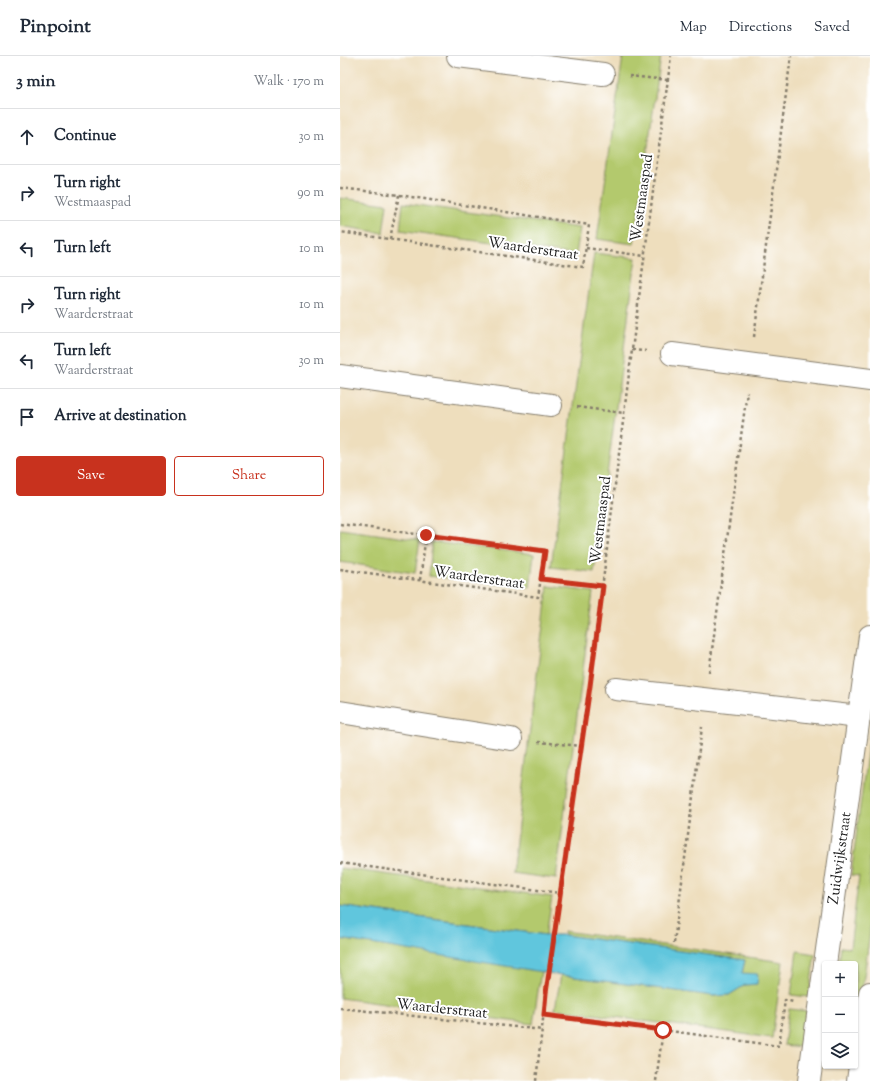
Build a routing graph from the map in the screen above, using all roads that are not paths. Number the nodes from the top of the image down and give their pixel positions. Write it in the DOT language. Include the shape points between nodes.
graph roads {
  1 [pos="458,56"];
  2 [pos="603,74"];
  3 [pos="672,354"];
  4 [pos="340,376"];
  5 [pos="870,380"];
  6 [pos="551,405"];
  7 [pos="870,636"];
  8 [pos="616,689"];
  9 [pos="340,712"];
  10 [pos="859,716"];
  11 [pos="511,739"];
  12 [pos="870,993"];
  13 [pos="819,1049"];
  14 [pos="862,1053"];
  15 [pos="809,1081"];
  16 [pos="858,1081"];
  1 -- 2 [label="street"];
  3 -- 5 [label="street"];
  4 -- 6 [label="street"];
  7 -- 10 [label="street, Zuidwijkstraat"];
  8 -- 10 [label="street"];
  9 -- 11 [label="street"];
  10 -- 13 [label="street, Zuidwijkstraat" via="819,1006"];
  12 -- 14 [label="street"];
  13 -- 15 [label="street, Zuidwijkstraat"];
  14 -- 16 [label="street"];
}
